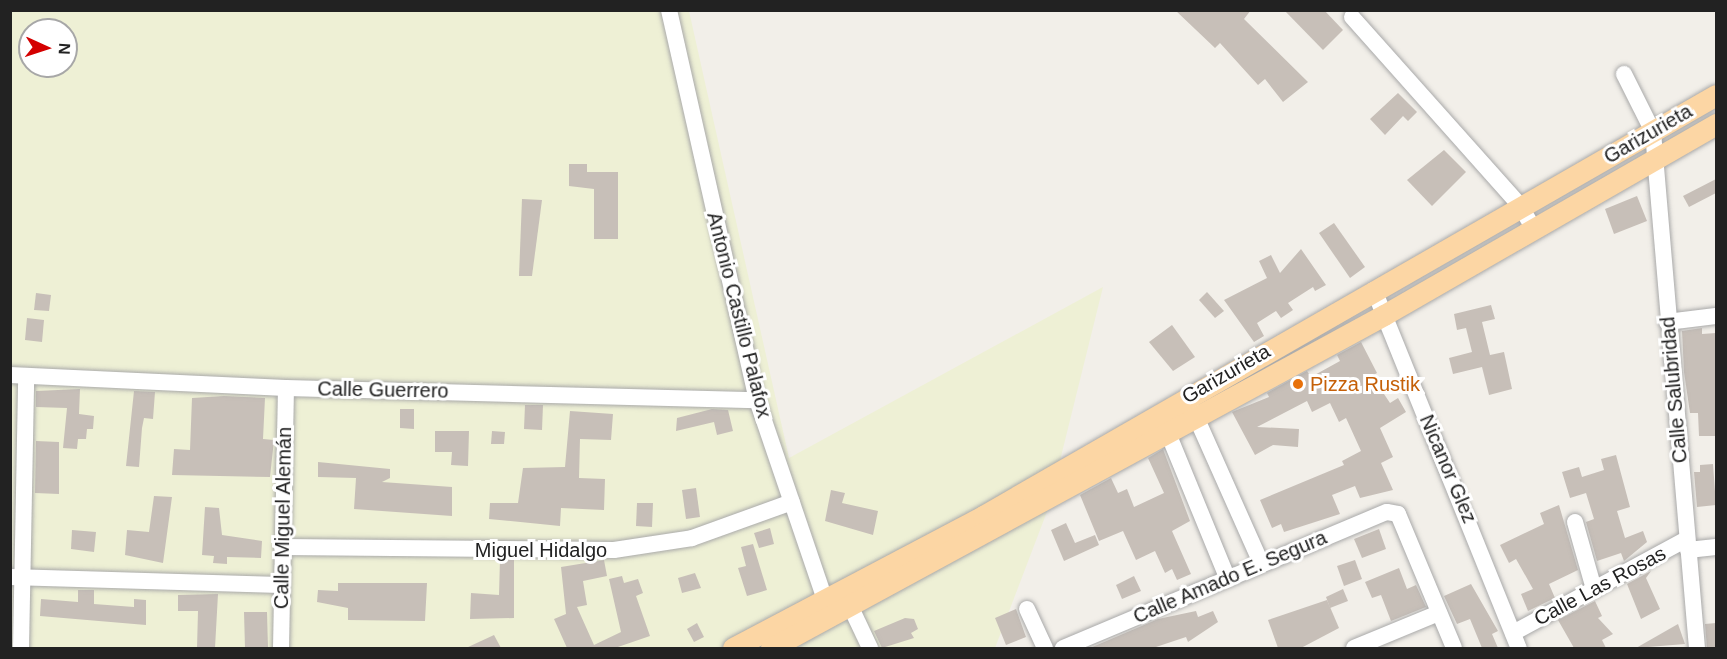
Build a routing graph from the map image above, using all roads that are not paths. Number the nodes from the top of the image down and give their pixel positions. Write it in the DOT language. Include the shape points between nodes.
graph roads {
  1 [pos="669,10"];
  2 [pos="1352,17"];
  3 [pos="1624,74"];
  4 [pos="1716,95"];
  5 [pos="1716,124"];
  6 [pos="1653,132"];
  7 [pos="1655,158"];
  8 [pos="1521,207"];
  9 [pos="1533,228"];
  10 [pos="1374,290"];
  11 [pos="1384,315"];
  12 [pos="1716,316"];
  13 [pos="1667,322"];
  14 [pos="18,375"];
  15 [pos="286,388"];
  16 [pos="757,400"];
  17 [pos="1191,406"];
  18 [pos="1163,421"];
  19 [pos="792,502"];
  20 [pos="1575,522"];
  21 [pos="1687,544"];
  22 [pos="282,547"];
  23 [pos="1716,547"];
  24 [pos="1261,563"];
  25 [pos="17,577"];
  26 [pos="1227,577"];
  27 [pos="281,585"];
  28 [pos="1594,589"];
  29 [pos="846,597"];
  30 [pos="827,606"];
  31 [pos="1027,609"];
  32 [pos="1439,613"];
  33 [pos="1516,641"];
  34 [pos="21,648"];
  35 [pos="281,648"];
  36 [pos="733,648"];
  37 [pos="771,648"];
  38 [pos="870,648"];
  39 [pos="1045,648"];
  40 [pos="1063,648"];
  41 [pos="1354,648"];
  42 [pos="1454,648"];
  43 [pos="1697,648"];
  1 -- 16 [label="street, Antonio Castillo Palafox"];
  2 -- 8 [label="street"];
  3 -- 6 [label="street"];
  4 -- 6 [label="main road, Garizurieta"];
  5 -- 7 [label="main road, Garizurieta"];
  6 -- 7 [label="street, Calle Salubridad"];
  6 -- 8 [label="main road, Garizurieta"];
  7 -- 9 [label="main road, Garizurieta"];
  7 -- 13 [label="street, Calle Salubridad"];
  8 -- 9 [label="street"];
  8 -- 10 [label="main road, Garizurieta"];
  9 -- 11 [label="main road, Garizurieta"];
  10 -- 11 [label="street, Nicanor Glez"];
  10 -- 17 [label="main road, Garizurieta"];
  11 -- 17 [label="main road, Garizurieta"];
  11 -- 33 [label="street, Nicanor Glez"];
  12 -- 13 [label="street"];
  13 -- 21 [label="street, Calle Salubridad"];
  14 -- 15 [label="street, Calle Guerrero"];
  14 -- 25 [label="street"];
  15 -- 16 [label="street, Calle Guerrero"];
  15 -- 22 [label="street, Calle Miguel Alemán"];
  16 -- 19 [label="street, Antonio Castillo Palafox"];
  17 -- 18 [label="main road, Garizurieta"];
  17 -- 24 [label="street"];
  18 -- 26 [label="street"];
  18 -- 29 [label="main road, Garizurieta" via="983,516"];
  19 -- 22 [label="street, Miguel Hidalgo" via="692,538 614,550"];
  19 -- 30 [label="street, Antonio Castillo Palafox"];
  20 -- 28 [label="street"];
  21 -- 23 [label="street"];
  21 -- 28 [label="street, Calle Las Rosas"];
  21 -- 43 [label="street, Calle Salubridad"];
  22 -- 27 [label="street, Calle Miguel Alemán"];
  24 -- 26 [label="street, Calle Amado E. Segura"];
  24 -- 32 [label="street, Calle Amado E. Segura" via="1387,512 1398,514"];
  25 -- 27 [label="street"];
  25 -- 34 [label="street"];
  26 -- 40 [label="street, Calle Amado E. Segura"];
  27 -- 35 [label="street, Calle Miguel Alemán"];
  28 -- 33 [label="street, Calle Las Rosas"];
  29 -- 30 [label="main road, Garizurieta"];
  29 -- 38 [label="street"];
  30 -- 36 [label="main road, Garizurieta"];
  30 -- 37 [label="main road, Garizurieta"];
  31 -- 39 [label="street"];
  32 -- 41 [label="street"];
  32 -- 42 [label="street"];
}
